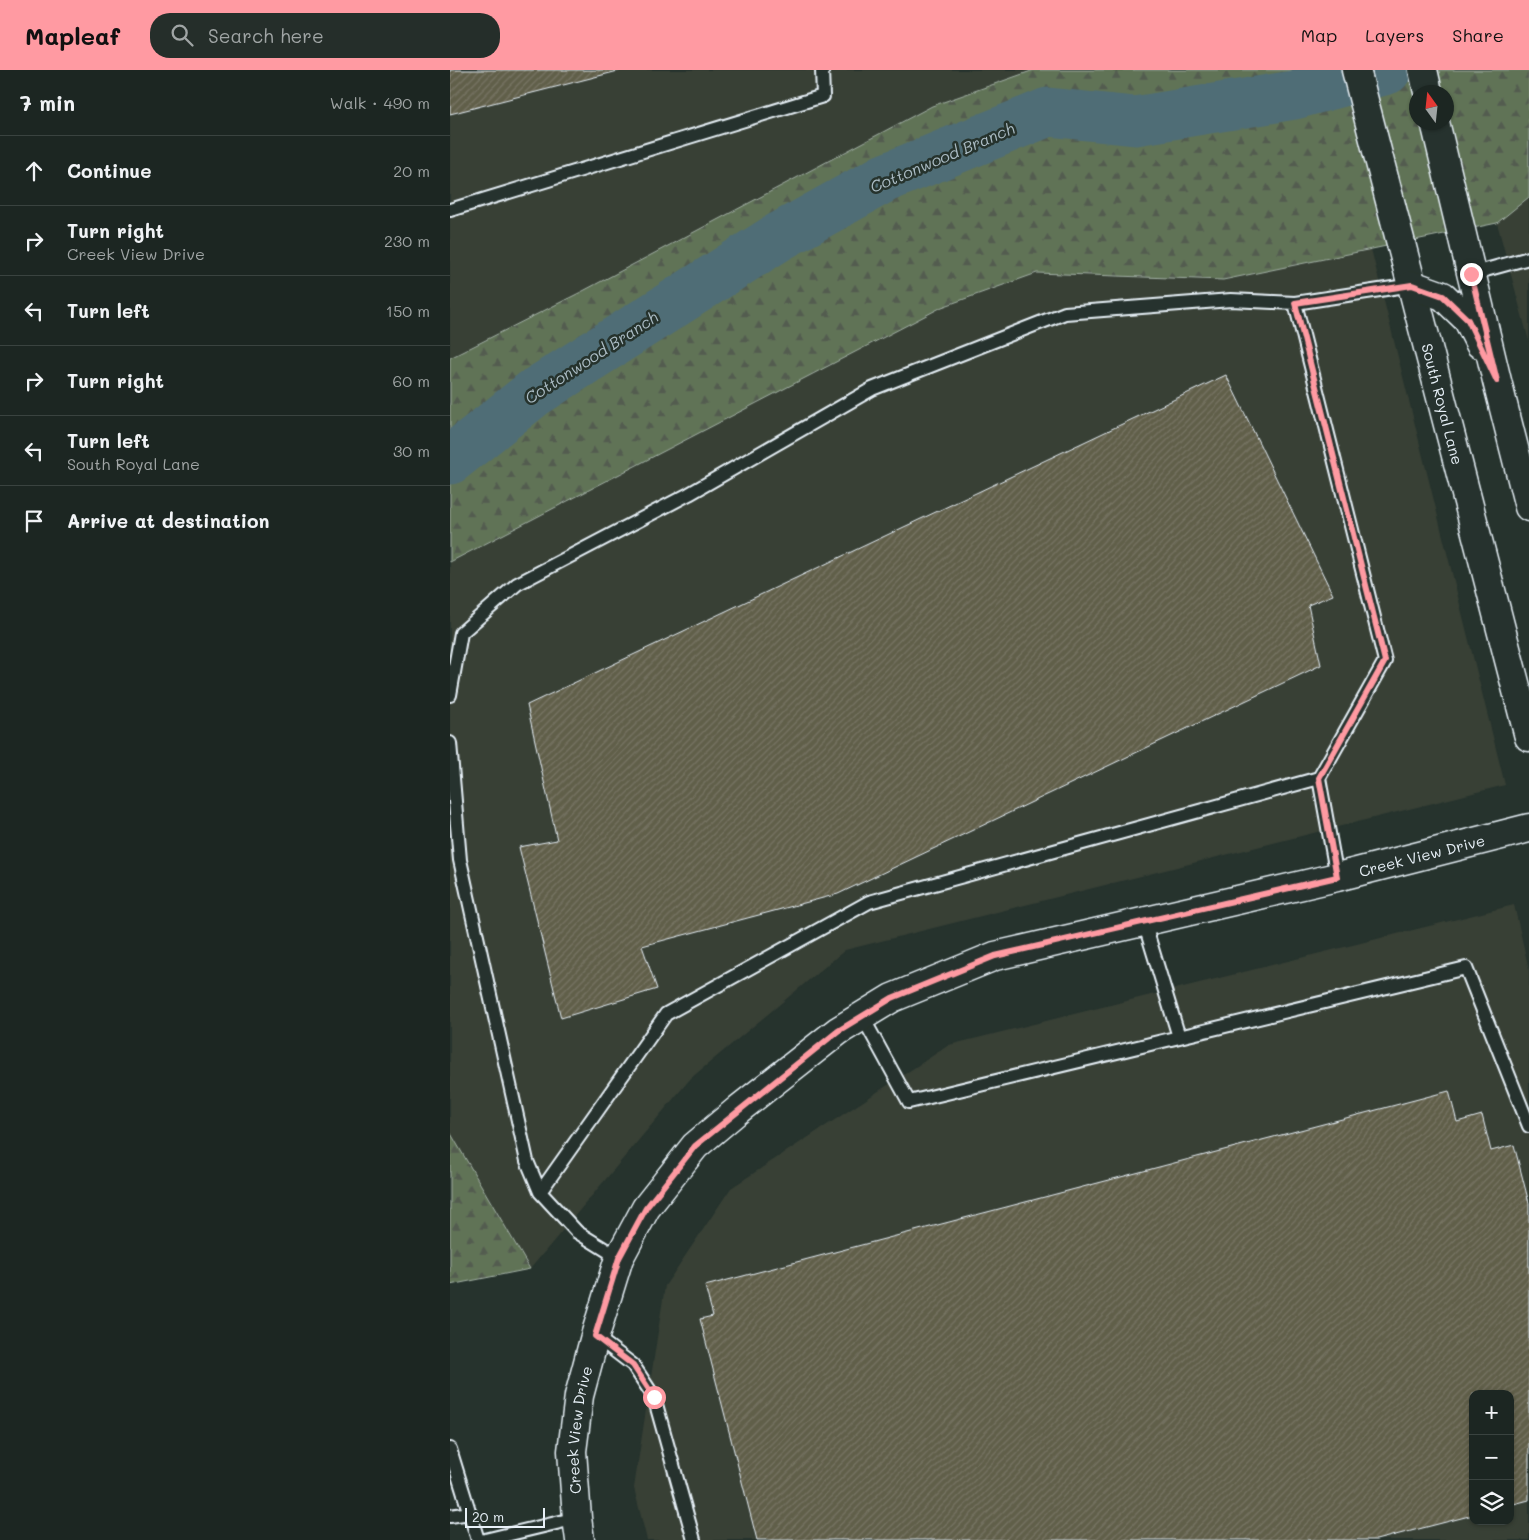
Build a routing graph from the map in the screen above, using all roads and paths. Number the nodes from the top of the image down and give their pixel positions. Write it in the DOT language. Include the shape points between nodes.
graph roads {
  1 [pos="822,70"];
  2 [pos="1356,70"];
  3 [pos="1423,70"];
  4 [pos="1426,85"];
  5 [pos="1437,130"];
  6 [pos="450,210"];
  7 [pos="1529,258"];
  8 [pos="1471,274"];
  9 [pos="1412,285"];
  10 [pos="1295,303"];
  11 [pos="1497,381"];
  12 [pos="1529,508"];
  13 [pos="450,695"];
  14 [pos="1529,737"];
  15 [pos="450,743"];
  16 [pos="1319,778"];
  17 [pos="1529,828"];
  18 [pos="1337,877"];
  19 [pos="1144,922"];
  20 [pos="862,1016"];
  21 [pos="1179,1037"];
  22 [pos="1529,1126"];
  23 [pos="540,1192"];
  24 [pos="619,1258"];
  25 [pos="595,1336"];
  26 [pos="450,1448"];
  27 [pos="470,1513"];
  28 [pos="450,1516"];
  29 [pos="579,1529"];
  30 [pos="478,1540"];
  31 [pos="485,1540"];
  32 [pos="694,1540"];
  1 -- 6 [label="lane" via="824,96"];
  2 -- 9 [label="street, South Royal Lane"];
  3 -- 4 [label="street"];
  5 -- 8 [label="street"];
  7 -- 8 [label="lane"];
  8 -- 11 [label="street"];
  9 -- 10 [label="lane"];
  9 -- 11 [label="street" via="1443,296 1468,320"];
  9 -- 14 [label="street, South Royal Lane"];
  10 -- 13 [label="lane" via="1231,300 1065,313 872,389 689,494 518,584 461,633"];
  10 -- 16 [label="lane" via="1385,661"];
  11 -- 12 [label="street"];
  15 -- 23 [label="lane" via="460,860 527,1161"];
  16 -- 18 [label="lane"];
  16 -- 23 [label="lane" via="869,902 666,1014"];
  17 -- 18 [label="street, Creek View Drive"];
  18 -- 19 [label="street, Creek View Drive"];
  19 -- 20 [label="street, Creek View Drive" via="995,956 892,998"];
  19 -- 21 [label="lane"];
  20 -- 21 [label="lane" via="909,1102"];
  20 -- 24 [label="street, Creek View Drive" via="838,1031 695,1146 646,1208"];
  21 -- 22 [label="lane" via="1466,968"];
  23 -- 24 [label="lane" via="578,1232"];
  24 -- 25 [label="street, Creek View Drive"];
  25 -- 29 [label="street, Creek View Drive" via="579,1396 572,1451"];
  25 -- 32 [label="lane" via="633,1365 654,1397"];
  26 -- 27 [label="lane"];
  27 -- 28 [label="lane"];
  27 -- 30 [label="lane"];
  29 -- 31 [label="lane"];
}
